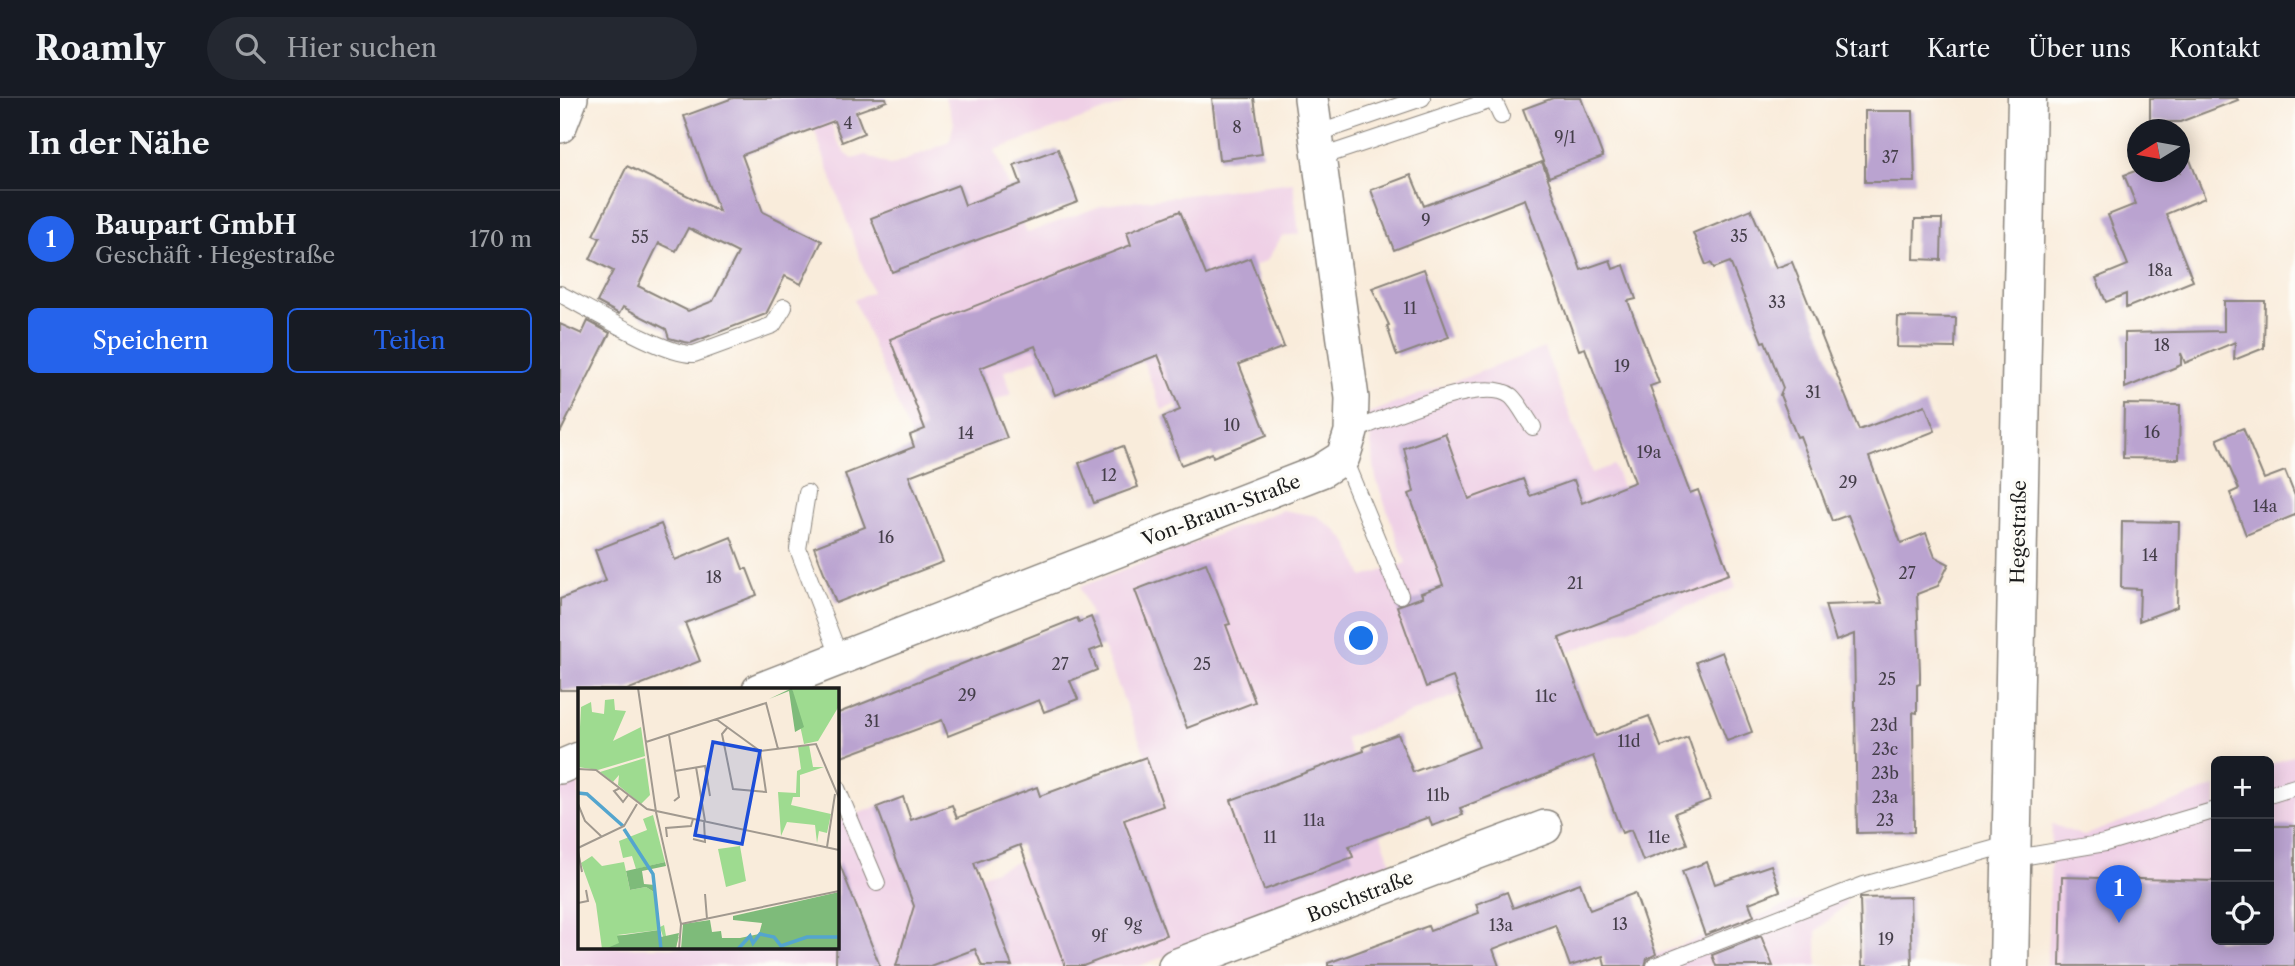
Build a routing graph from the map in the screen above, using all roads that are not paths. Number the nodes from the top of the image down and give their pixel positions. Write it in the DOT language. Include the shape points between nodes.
graph roads {
  1 [pos="1311,98"];
  2 [pos="1422,98"];
  3 [pos="2027,98"];
  4 [pos="1501,116"];
  5 [pos="1317,146"];
  6 [pos="560,294"];
  7 [pos="784,307"];
  8 [pos="1533,427"];
  9 [pos="1347,444"];
  10 [pos="807,493"];
  11 [pos="1400,596"];
  12 [pos="840,658"];
  13 [pos="793,683"];
  14 [pos="769,688"];
  15 [pos="578,760"];
  16 [pos="560,767"];
  17 [pos="2295,787"];
  18 [pos="838,791"];
  19 [pos="2274,793"];
  20 [pos="2211,811"];
  21 [pos="1545,827"];
  22 [pos="2011,851"];
  23 [pos="877,883"];
  24 [pos="1175,966"];
  25 [pos="1654,966"];
  26 [pos="2009,966"];
  1 -- 5 [label="street"];
  2 -- 5 [label="lane"];
  3 -- 22 [label="street, Hegestraße"];
  4 -- 5 [label="lane" via="1489,101"];
  5 -- 9 [label="street" via="1352,398"];
  6 -- 7 [label="lane" via="685,354 773,325"];
  8 -- 9 [label="lane" via="1511,396 1493,388 1437,399"];
  9 -- 11 [label="lane"];
  9 -- 12 [label="street, Von-Braun-Straße" via="1321,471"];
  10 -- 12 [label="lane" via="798,549"];
  12 -- 13 [label="street, Von-Braun-Straße"];
  13 -- 14 [label="street, Von-Braun-Straße"];
  15 -- 16 [label="street"];
  17 -- 19 [label="lane"];
  18 -- 23 [label="lane"];
  20 -- 22 [label="lane" via="2105,843"];
  21 -- 24 [label="street, Boschstraße"];
  22 -- 25 [label="lane" via="1864,885"];
  22 -- 26 [label="street, Hegestraße"];
}
